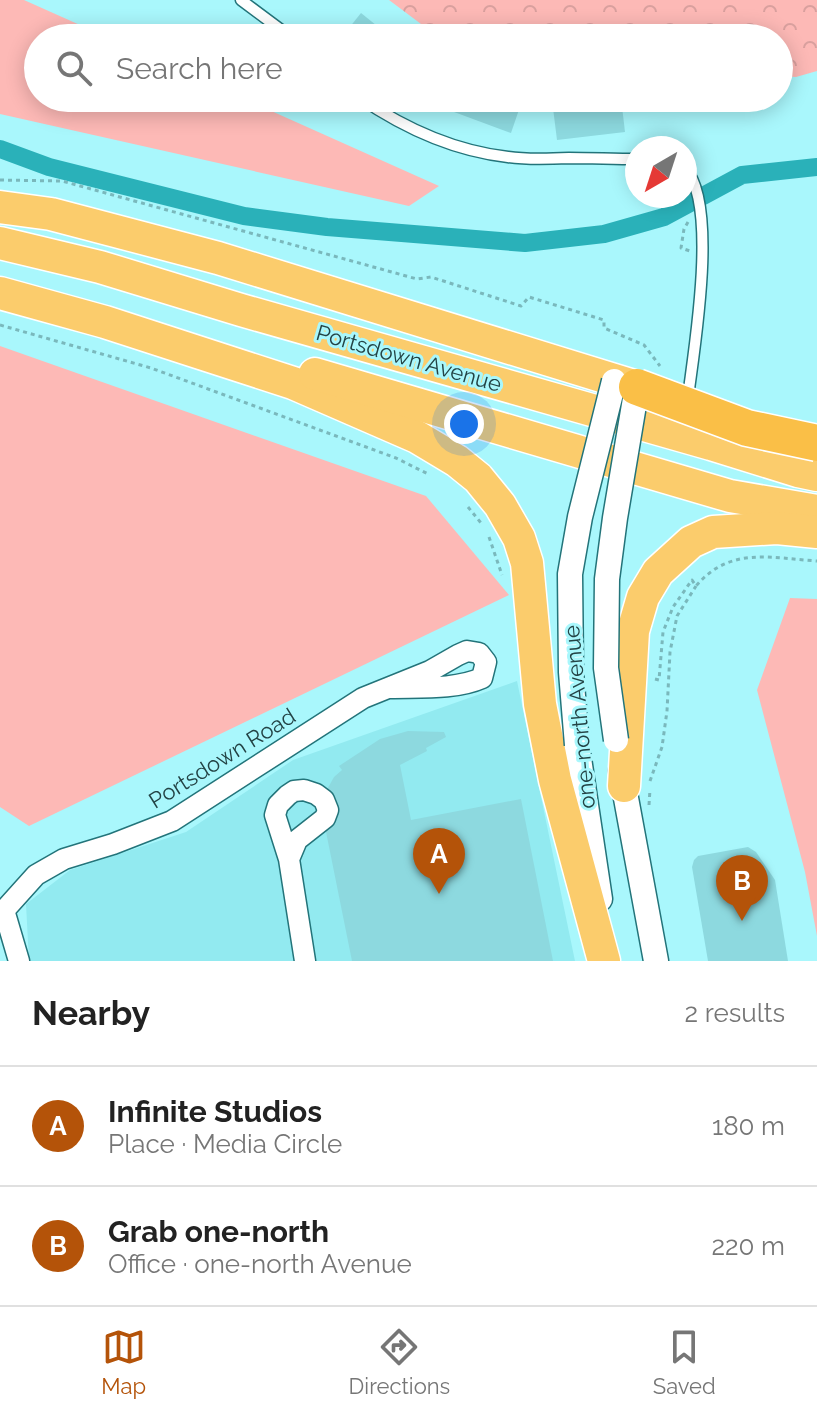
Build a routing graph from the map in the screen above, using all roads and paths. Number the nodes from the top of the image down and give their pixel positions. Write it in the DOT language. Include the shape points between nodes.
graph roads {
  1 [pos="241,0"];
  2 [pos="273,24"];
  3 [pos="380,112"];
  4 [pos="625,159"];
  5 [pos="0,180"];
  6 [pos="697,188"];
  7 [pos="700,206"];
  8 [pos="0,207"];
  9 [pos="0,243"];
  10 [pos="692,255"];
  11 [pos="0,282"];
  12 [pos="0,293"];
  13 [pos="0,325"];
  14 [pos="638,379"];
  15 [pos="686,416"];
  16 [pos="817,443"];
  17 [pos="817,475"];
  18 [pos="438,480"];
  19 [pos="465,501"];
  20 [pos="817,511"];
  21 [pos="477,519"];
  22 [pos="817,532"];
  23 [pos="817,561"];
  24 [pos="696,586"];
  25 [pos="651,679"];
  26 [pos="390,688"];
  27 [pos="624,786"];
  28 [pos="649,816"];
  29 [pos="289,859"];
  30 [pos="2,912"];
  31 [pos="0,951"];
  32 [pos="11,961"];
  33 [pos="19,961"];
  34 [pos="305,961"];
  35 [pos="606,961"];
  36 [pos="656,961"];
  1 -- 2 [label="lane"];
  3 -- 4 [label="lane" via="484,153 525,159"];
  5 -- 14 [label="path" via="62,181 417,279 431,277 521,306 529,297 543,300 604,320 604,328 644,345"];
  6 -- 7 [label="lane"];
  7 -- 10 [label="path" via="684,229 681,248"];
  7 -- 15 [label="lane" via="702,278"];
  8 -- 14 [label="highway" via="51,214 218,258"];
  9 -- 17 [label="highway, Portsdown Avenue" via="701,436"];
  11 -- 20 [label="highway, Portsdown Avenue" via="730,496"];
  12 -- 35 [label="highway" via="293,383 417,437 478,478 500,505 527,563 543,719 555,780"];
  13 -- 18 [label="path" via="151,368 396,458"];
  14 -- 16 [label="highway, bridge" via="747,428"];
  14 -- 27 [label="street, one-north Avenue, bridge" via="607,579 606,668"];
  14 -- 35 [label="street, one-north Avenue, bridge" via="580,517 570,574 577,745"];
  19 -- 21 [label="path"];
  22 -- 27 [label="highway" via="713,532 691,542 658,572 643,597 633,631"];
  23 -- 24 [label="path" via="750,556 714,569"];
  24 -- 25 [label="path" via="692,580 673,607 663,632 659,680"];
  24 -- 28 [label="path" via="677,616"];
  26 -- 30 [label="street, Portsdown Road" via="326,720 172,821 64,859 36,875"];
  27 -- 36 [label="street, one-north Avenue"];
  29 -- 34 [label="street"];
  30 -- 33 [label="street"];
  31 -- 32 [label="street"];
}
